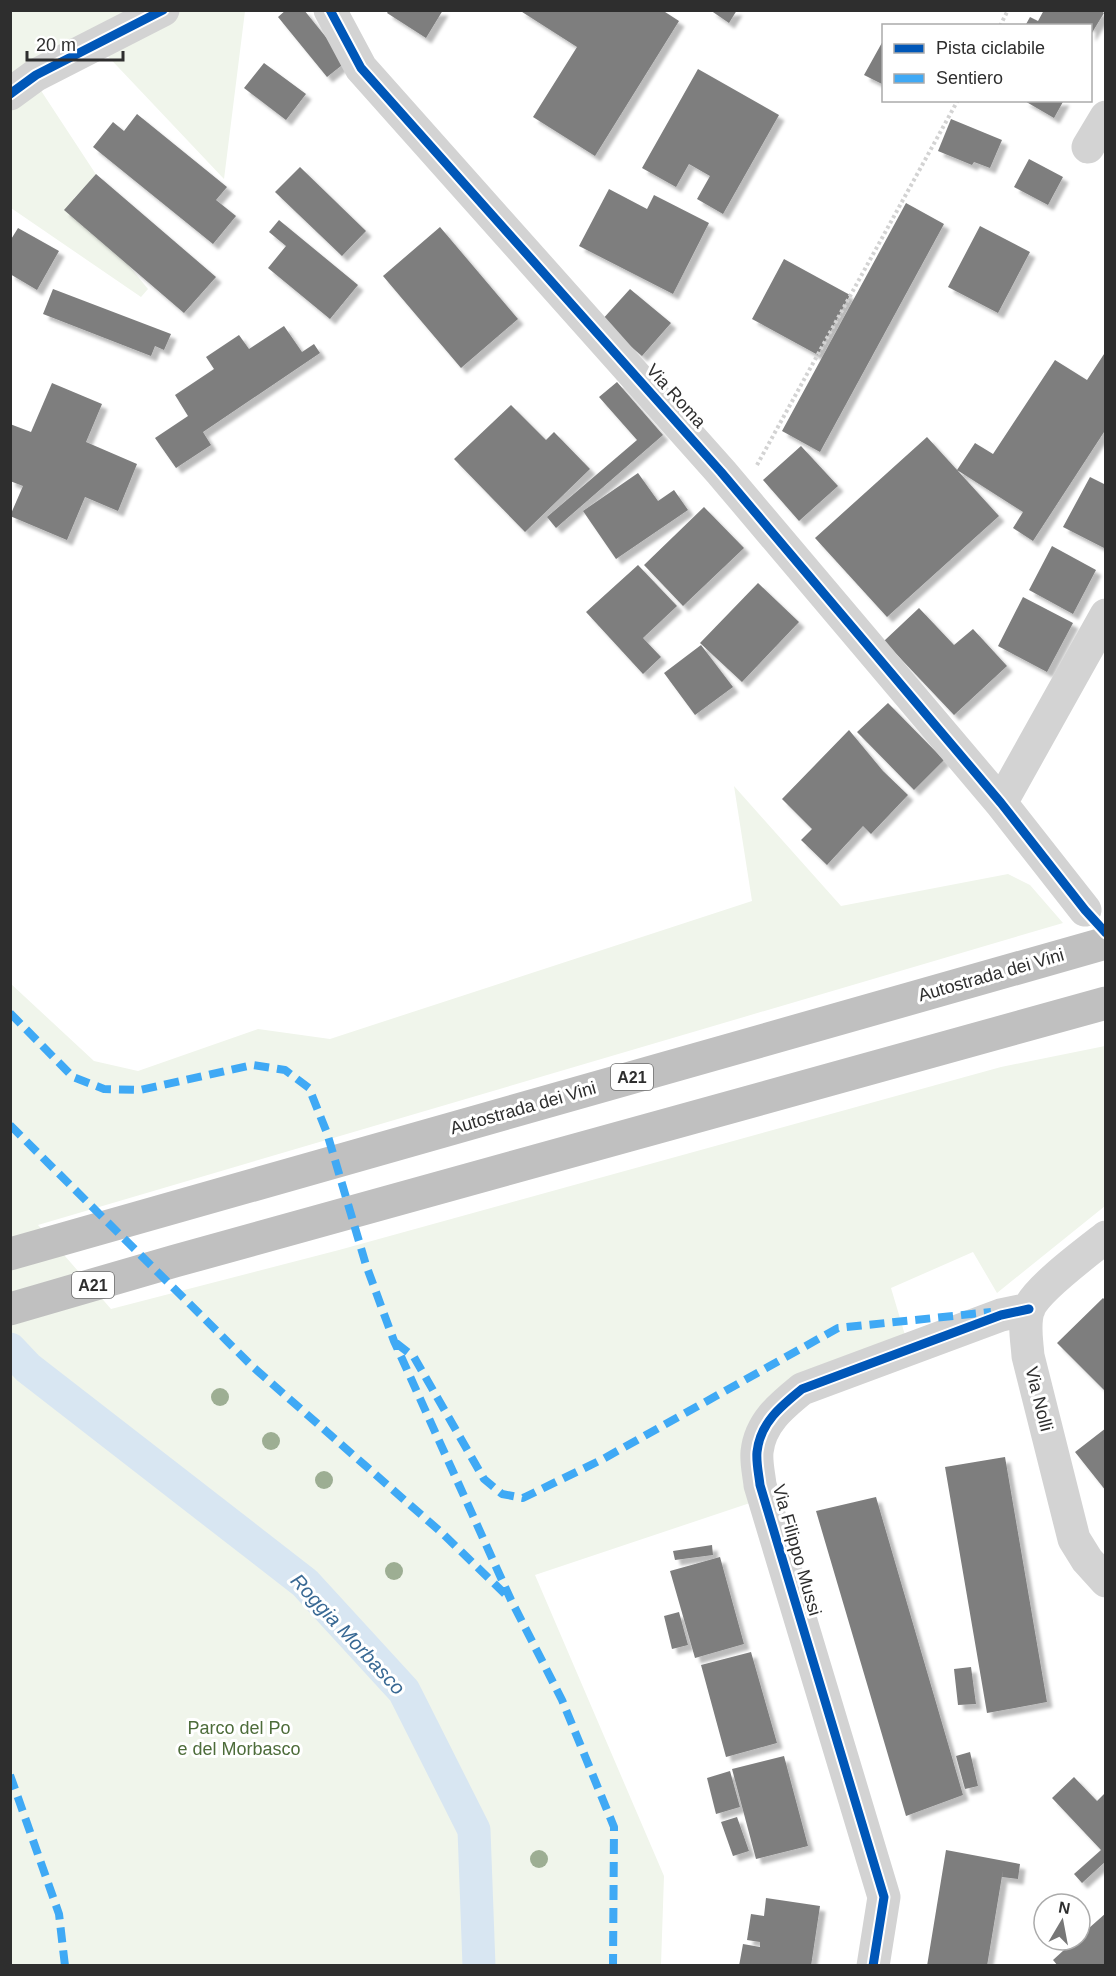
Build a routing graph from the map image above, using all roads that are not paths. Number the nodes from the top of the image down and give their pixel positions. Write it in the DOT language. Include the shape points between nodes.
graph roads {
  1 [pos="163,10"];
  2 [pos="330,10"];
  3 [pos="10,94"];
  4 [pos="1106,117"];
  5 [pos="1088,147"];
  6 [pos="1106,615"];
  7 [pos="1001,803"];
  8 [pos="1085,910"];
  9 [pos="1106,943"];
  10 [pos="1106,1003"];
  11 [pos="1106,1237"];
  12 [pos="10,1254"];
  13 [pos="10,1309"];
  14 [pos="1029,1309"];
  15 [pos="1106,1581"];
  16 [pos="873,1965"];
  1 -- 3 [label="street" via="36,75"];
  2 -- 7 [label="street, Via Roma" via="361,68 721,472"];
  4 -- 5 [label="street"];
  6 -- 7 [label="street"];
  7 -- 8 [label="street, Via Roma"];
  9 -- 12 [label="highway, Autostrada dei Vini / A21"];
  10 -- 13 [label="highway, A21"];
  11 -- 14 [label="street" via="1041,1291"];
  14 -- 15 [label="street, Via Nolli" via="1028,1356 1074,1539"];
  14 -- 16 [label="street, Via Filippo Mussi" via="1001,1315 802,1389 779,1407 763,1430 757,1453 760,1485 884,1897"];
}
